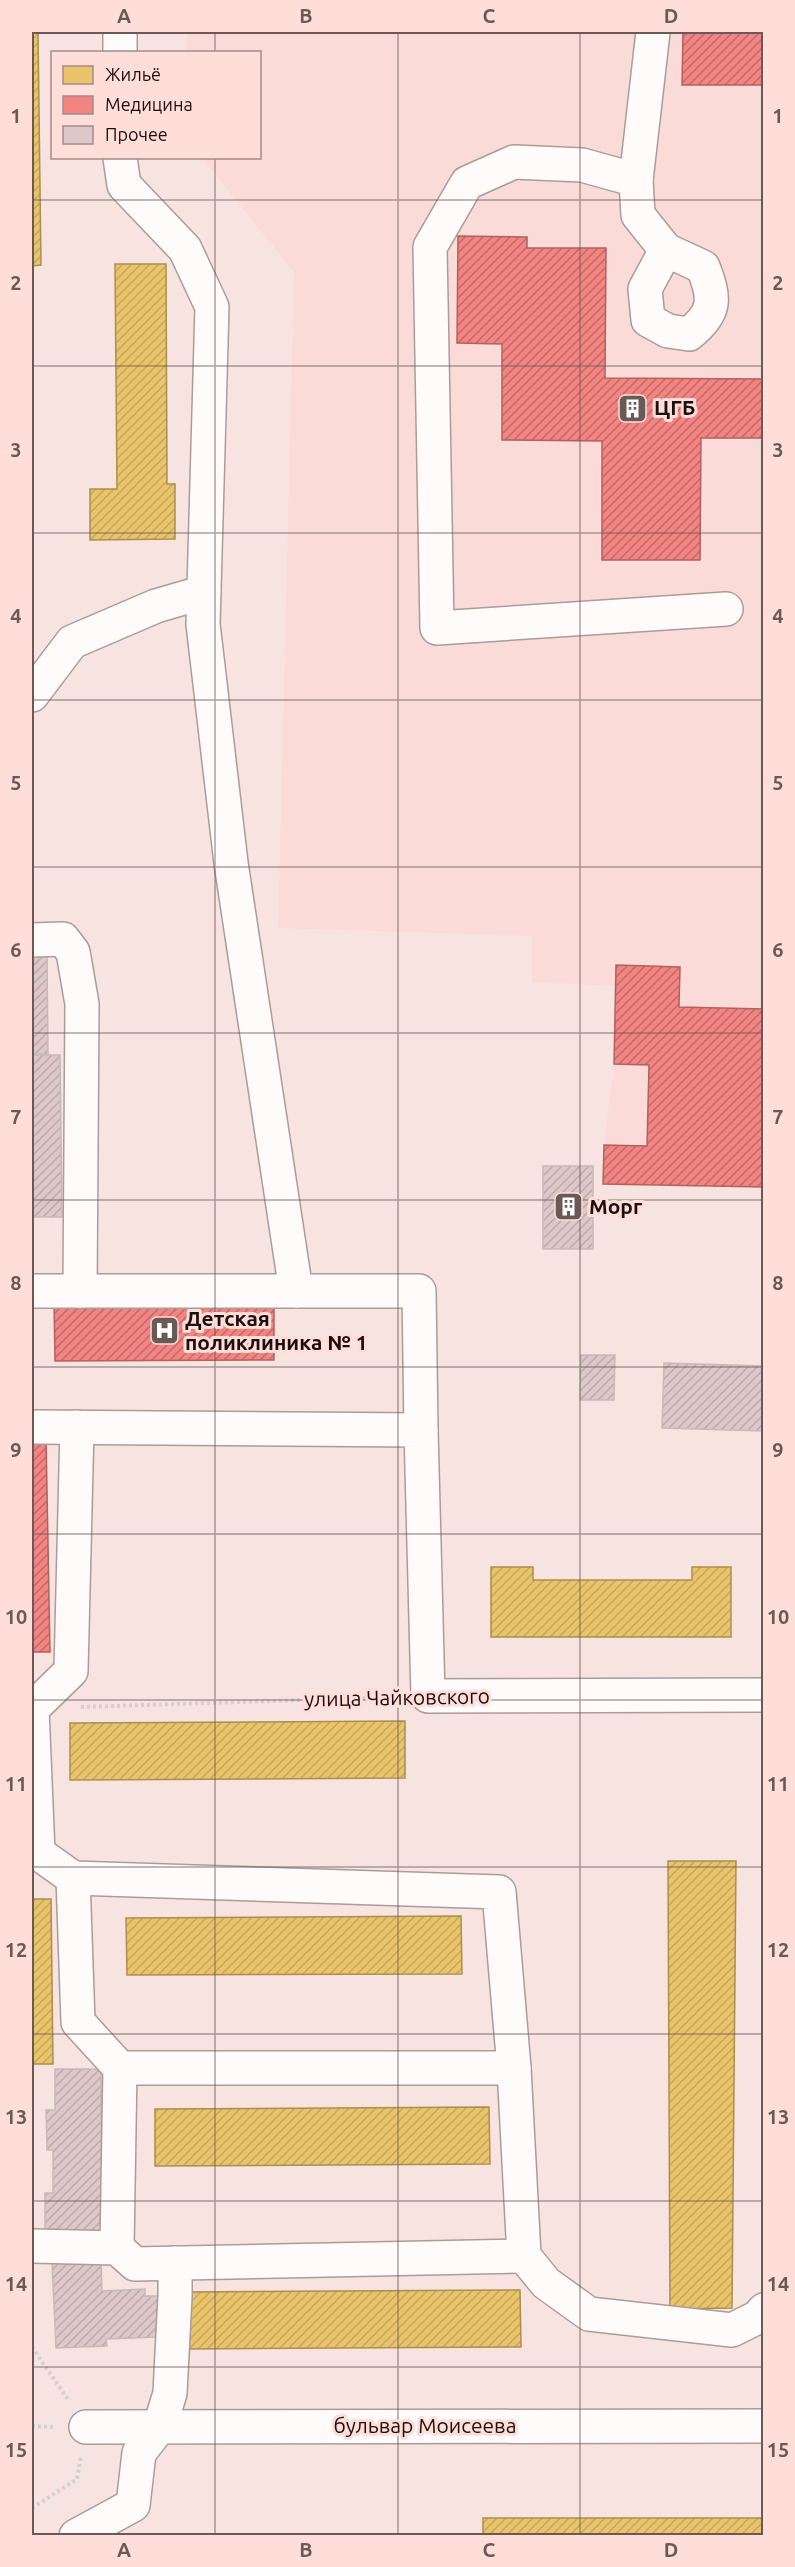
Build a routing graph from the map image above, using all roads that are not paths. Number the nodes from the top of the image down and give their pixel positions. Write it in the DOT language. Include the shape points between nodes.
graph roads {
  1 [pos="120,32"];
  2 [pos="653,32"];
  3 [pos="120,51"];
  4 [pos="120,159"];
  5 [pos="636,180"];
  6 [pos="666,250"];
  7 [pos="204,592"];
  8 [pos="726,609"];
  9 [pos="32,695"];
  10 [pos="32,940"];
  11 [pos="32,1291"];
  12 [pos="80,1291"];
  13 [pos="296,1291"];
  14 [pos="32,1426"];
  15 [pos="77,1427"];
  16 [pos="421,1430"];
  17 [pos="764,1695"];
  18 [pos="32,1709"];
  19 [pos="73,1878"];
  20 [pos="120,2068"];
  21 [pos="514,2068"];
  22 [pos="32,2246"];
  23 [pos="117,2248"];
  24 [pos="524,2256"];
  25 [pos="175,2263"];
  26 [pos="764,2310"];
  27 [pos="160,2426"];
  28 [pos="764,2426"];
  29 [pos="86,2427"];
  30 [pos="76,2535"];
  1 -- 3 [label="street"];
  2 -- 5 [label="street"];
  4 -- 7 [label="street" via="124,185 184,249 212,307"];
  5 -- 6 [label="street" via="638,215"];
  5 -- 8 [label="street" via="582,165 514,162 467,183 430,247 437,628"];
  7 -- 9 [label="street" via="156,606 72,642"];
  7 -- 13 [label="street" via="203,624 231,863"];
  10 -- 12 [label="street" via="63,939 72,952 82,1004"];
  11 -- 12 [label="street"];
  12 -- 13 [label="street"];
  13 -- 16 [label="street" via="419,1291"];
  14 -- 15 [label="street"];
  15 -- 16 [label="street"];
  15 -- 18 [label="street" via="71,1671"];
  16 -- 17 [label="street, улица Чайковского" via="428,1696"];
  18 -- 19 [label="street" via="38,1853"];
  19 -- 20 [label="street" via="78,2022"];
  19 -- 21 [label="street" via="499,1892"];
  20 -- 21 [label="street"];
  20 -- 23 [label="street"];
  21 -- 24 [label="street"];
  22 -- 23 [label="street"];
  23 -- 25 [label="street" via="135,2264"];
  24 -- 25 [label="street"];
  24 -- 26 [label="street" via="546,2283 589,2314 732,2330"];
  25 -- 27 [label="street" via="170,2393"];
  27 -- 28 [label="street, бульвар Моисеева"];
  27 -- 29 [label="street, бульвар Моисеева"];
  27 -- 30 [label="street" via="139,2453 133,2505"];
}
